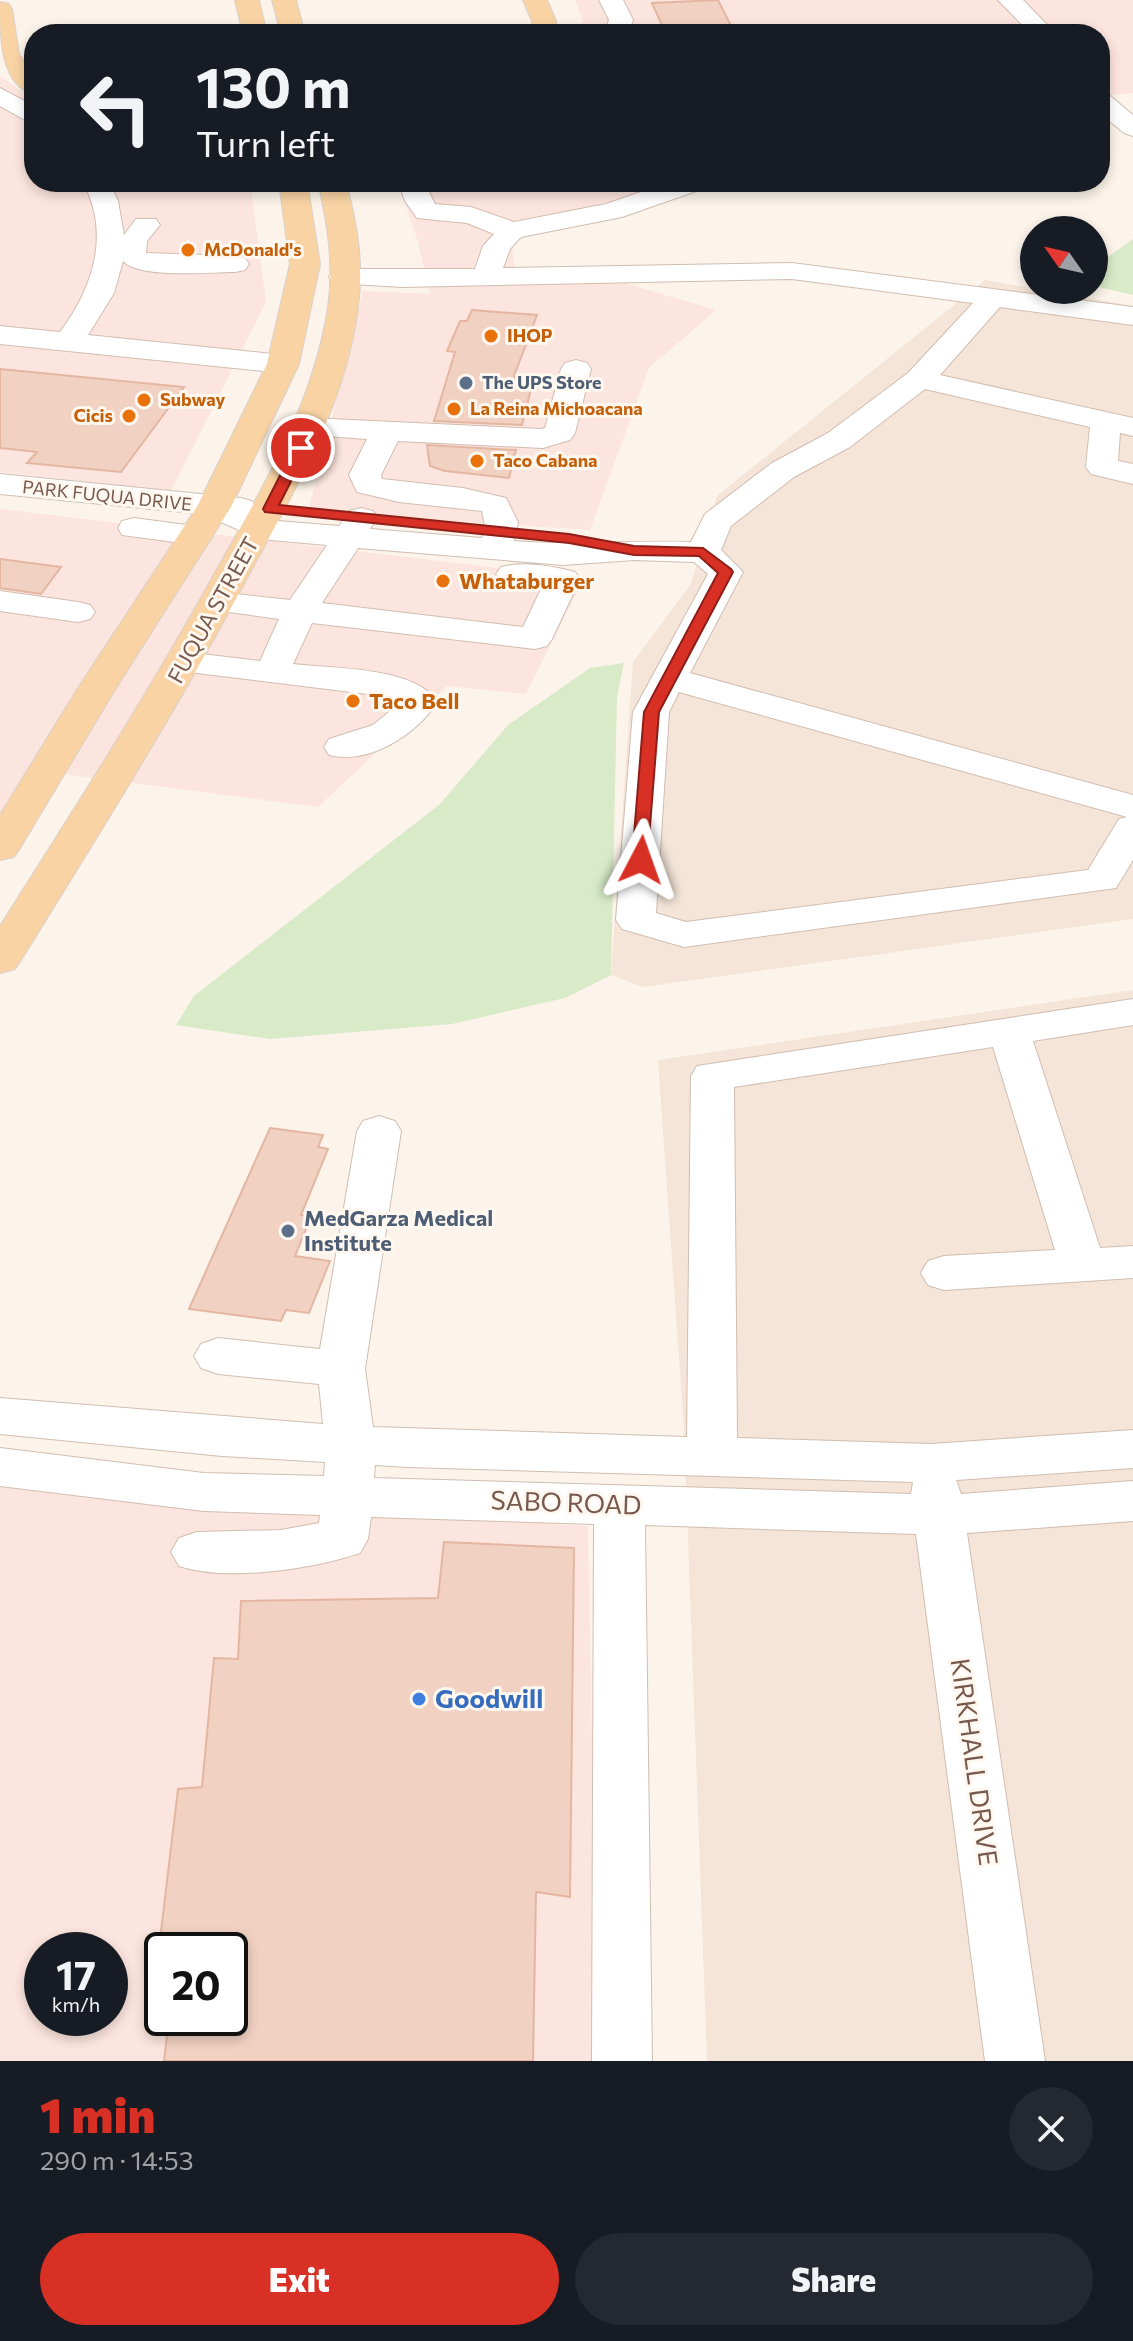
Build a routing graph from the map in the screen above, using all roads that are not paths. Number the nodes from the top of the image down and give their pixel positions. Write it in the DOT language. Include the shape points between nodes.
graph roads {
  1 [pos="247,0"];
  2 [pos="284,0"];
  3 [pos="535,0"];
  4 [pos="611,0"];
  5 [pos="1010,0"];
  6 [pos="0,9"];
  7 [pos="253,24"];
  8 [pos="290,24"];
  9 [pos="544,24"];
  10 [pos="620,24"];
  11 [pos="1034,24"];
  12 [pos="2,40"];
  13 [pos="24,82"];
  14 [pos="0,95"];
  15 [pos="1133,103"];
  16 [pos="1110,104"];
  17 [pos="24,111"];
  18 [pos="1110,111"];
  19 [pos="1133,128"];
  20 [pos="102,192"];
  21 [pos="294,192"];
  22 [pos="334,192"];
  23 [pos="415,192"];
  24 [pos="667,192"];
  25 [pos="146,225"];
  26 [pos="512,231"];
  27 [pos="235,264"];
  28 [pos="489,269"];
  29 [pos="344,272"];
  30 [pos="302,278"];
  31 [pos="992,298"];
  32 [pos="1133,316"];
  33 [pos="0,335"];
  34 [pos="68,342"];
  35 [pos="332,360"];
  36 [pos="283,364"];
  37 [pos="576,369"];
  38 [pos="919,379"];
  39 [pos="1120,424"];
  40 [pos="309,427"];
  41 [pos="387,431"];
  42 [pos="1133,474"];
  43 [pos="0,484"];
  44 [pos="264,519"];
  45 [pos="206,521"];
  46 [pos="134,528"];
  47 [pos="350,536"];
  48 [pos="498,541"];
  49 [pos="703,552"];
  50 [pos="0,601"];
  51 [pos="219,602"];
  52 [pos="300,611"];
  53 [pos="78,612"];
  54 [pos="185,663"];
  55 [pos="272,673"];
  56 [pos="671,679"];
  57 [pos="342,747"];
  58 [pos="1133,807"];
  59 [pos="1133,827"];
  60 [pos="0,848"];
  61 [pos="0,960"];
  62 [pos="1133,1012"];
  63 [pos="1009,1031"];
  64 [pos="379,1131"];
  65 [pos="1133,1262"];
  66 [pos="1082,1264"];
  67 [pos="944,1273"];
  68 [pos="218,1356"];
  69 [pos="341,1369"];
  70 [pos="0,1416"];
  71 [pos="350,1445"];
  72 [pos="1133,1449"];
  73 [pos="712,1457"];
  74 [pos="0,1467"];
  75 [pos="936,1489"];
  76 [pos="349,1496"];
  77 [pos="1133,1501"];
  78 [pos="619,1505"];
  79 [pos="197,1552"];
  80 [pos="622,2061"];
  81 [pos="1015,2061"];
  1 -- 7 [label="main road"];
  2 -- 8 [label="main road"];
  3 -- 9 [label="main road"];
  4 -- 10 [label="street"];
  5 -- 11 [label="street"];
  6 -- 12 [label="main road"];
  12 -- 13 [label="main road" via="8,62"];
  14 -- 17 [label="street"];
  15 -- 16 [label="street"];
  18 -- 19 [label="street"];
  20 -- 34 [label="street" via="107,201 109,274"];
  21 -- 30 [label="main road" via="305,264"];
  22 -- 29 [label="main road, FUQUA STREET" via="345,235"];
  23 -- 26 [label="street" via="427,212 471,215"];
  24 -- 26 [label="street" via="612,211"];
  25 -- 27 [label="street" via="134,240 131,251 136,259"];
  26 -- 28 [label="street" via="497,246"];
  28 -- 29 [label="street"];
  28 -- 31 [label="street" via="617,275 792,271"];
  29 -- 30 [label="main road"];
  29 -- 35 [label="main road, FUQUA STREET"];
  30 -- 36 [label="main road"];
  31 -- 32 [label="street"];
  31 -- 38 [label="street"];
  33 -- 34 [label="street"];
  34 -- 36 [label="street"];
  35 -- 36 [label="main road"];
  35 -- 40 [label="main road, FUQUA STREET"];
  36 -- 45 [label="main road"];
  37 -- 41 [label="street" via="559,433 543,439"];
  38 -- 39 [label="street"];
  38 -- 49 [label="street" via="839,440 764,483 717,521"];
  39 -- 42 [label="street" via="1102,467"];
  40 -- 41 [label="street"];
  40 -- 44 [label="main road, FUQUA STREET"];
  41 -- 48 [label="street" via="365,475 368,485 495,505 502,517"];
  43 -- 45 [label="street, PARK FUQUA DRIVE"];
  44 -- 45 [label="street, PARK FUQUA DRIVE"];
  44 -- 47 [label="street, PARK FUQUA DRIVE"];
  44 -- 51 [label="main road, FUQUA STREET"];
  45 -- 46 [label="street"];
  45 -- 60 [label="main road"];
  47 -- 48 [label="street, PARK FUQUA DRIVE"];
  47 -- 52 [label="street"];
  47 -- 52 [label="street" via="563,579 535,639"];
  48 -- 49 [label="street, PARK FUQUA DRIVE" via="563,555 593,548"];
  49 -- 56 [label="street" via="726,572"];
  50 -- 53 [label="street"];
  51 -- 52 [label="street"];
  51 -- 54 [label="main road, FUQUA STREET"];
  52 -- 55 [label="street"];
  54 -- 55 [label="street"];
  54 -- 61 [label="main road, FUQUA STREET"];
  55 -- 57 [label="street" via="391,686 420,702 373,741"];
  56 -- 58 [label="street"];
  56 -- 59 [label="street" via="651,712 636,920 684,935 1102,880"];
  62 -- 63 [label="street"];
  63 -- 66 [label="street"];
  63 -- 73 [label="street" via="712,1076"];
  64 -- 69 [label="street"];
  65 -- 66 [label="street"];
  66 -- 67 [label="street"];
  68 -- 69 [label="street"];
  69 -- 71 [label="street"];
  70 -- 71 [label="street, SABO ROAD"];
  71 -- 73 [label="street, SABO ROAD"];
  71 -- 76 [label="street"];
  72 -- 75 [label="street, SABO ROAD"];
  73 -- 75 [label="street, SABO ROAD"];
  74 -- 76 [label="street, SABO ROAD" via="204,1492"];
  75 -- 77 [label="street, SABO ROAD"];
  75 -- 78 [label="street, SABO ROAD"];
  75 -- 81 [label="street, KIRKHALL DRIVE"];
  76 -- 78 [label="street, SABO ROAD"];
  76 -- 79 [label="street" via="342,1539 281,1550"];
  78 -- 80 [label="street"];
}
